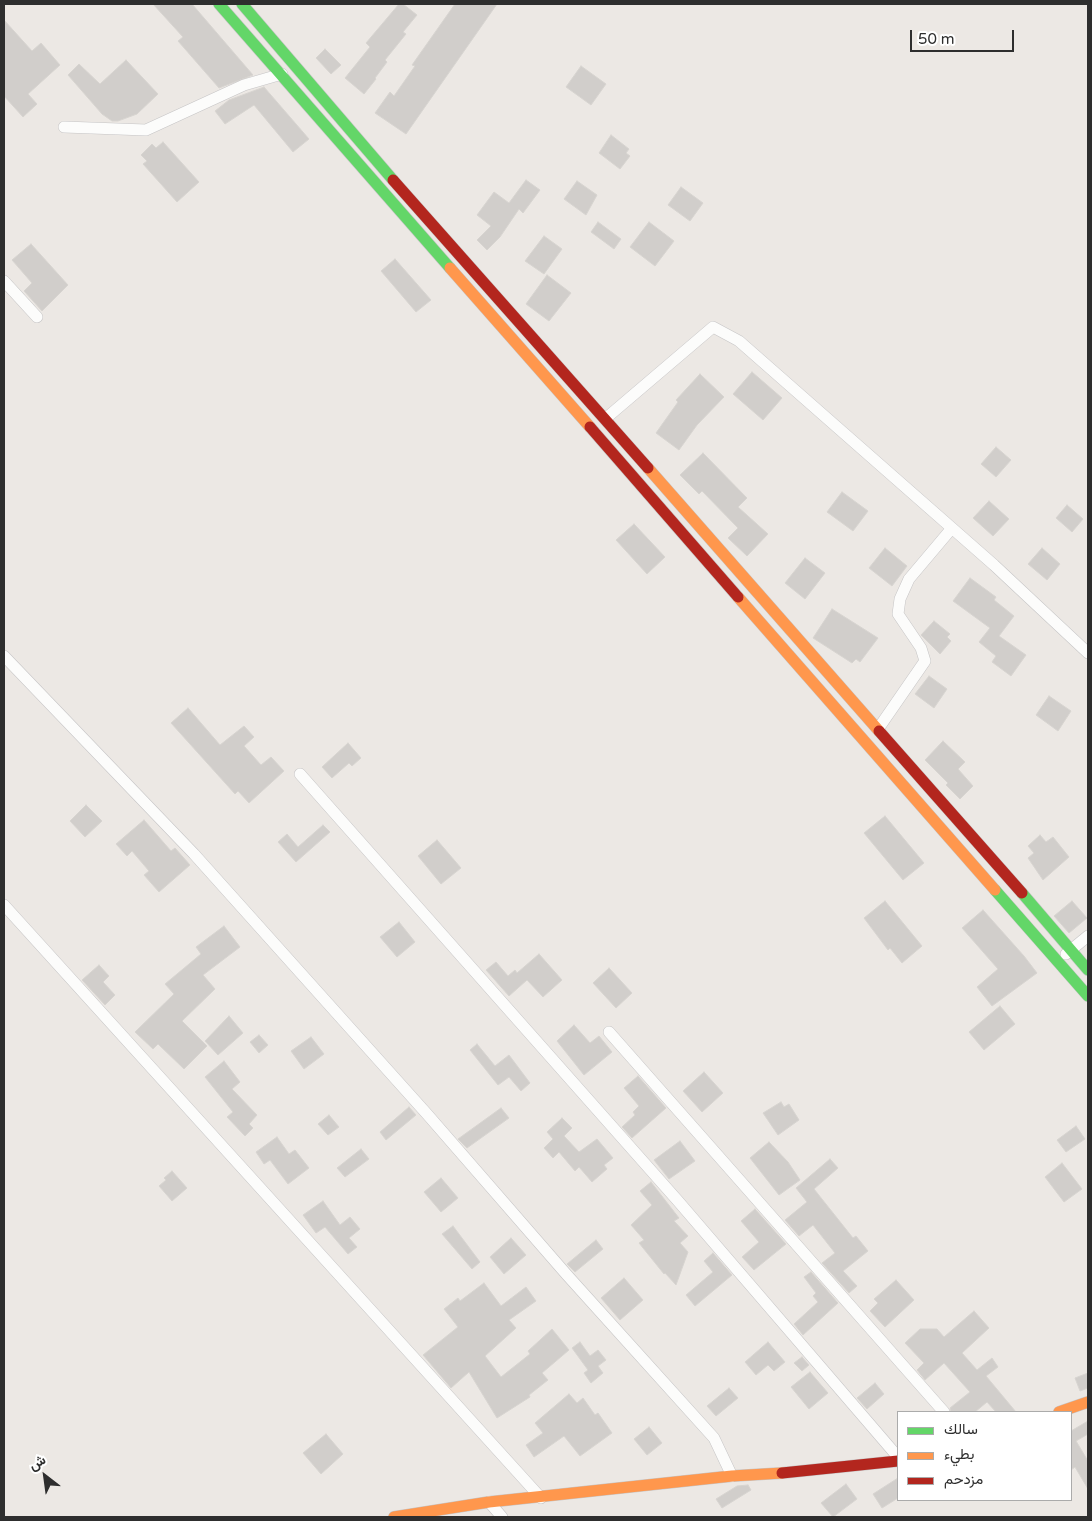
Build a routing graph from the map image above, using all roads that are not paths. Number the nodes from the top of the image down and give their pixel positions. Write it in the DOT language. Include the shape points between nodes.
graph roads {
  1 [pos="219,4"];
  2 [pos="242,4"];
  3 [pos="282,74"];
  4 [pos="342,122"];
  5 [pos="64,127"];
  6 [pos="331,131"];
  7 [pos="4,281"];
  8 [pos="37,317"];
  9 [pos="591,404"];
  10 [pos="579,415"];
  11 [pos="605,419"];
  12 [pos="952,528"];
  13 [pos="1088,653"];
  14 [pos="4,656"];
  15 [pos="878,729"];
  16 [pos="300,774"];
  17 [pos="4,905"];
  18 [pos="1088,936"];
  19 [pos="1070,950"];
  20 [pos="1057,962"];
  21 [pos="1088,970"];
  22 [pos="1088,996"];
  23 [pos="609,1032"];
  24 [pos="1088,1402"];
  25 [pos="943,1411"];
  26 [pos="1062,1411"];
  27 [pos="897,1456"];
  28 [pos="897,1461"];
  29 [pos="732,1476"];
  30 [pos="541,1498"];
  31 [pos="490,1502"];
  32 [pos="394,1517"];
  33 [pos="502,1517"];
  1 -- 3 [label="main road"];
  2 -- 4 [label="main road"];
  3 -- 5 [label="street" via="244,85 146,130"];
  3 -- 6 [label="main road"];
  4 -- 6 [label="main road"];
  4 -- 9 [label="main road"];
  6 -- 10 [label="main road"];
  7 -- 8 [label="street"];
  9 -- 10 [label="main road"];
  9 -- 11 [label="main road"];
  10 -- 20 [label="main road"];
  11 -- 12 [label="street" via="712,327 739,341"];
  11 -- 15 [label="main road"];
  12 -- 13 [label="street"];
  12 -- 15 [label="street" via="909,580 900,599 898,614 921,648 925,660"];
  14 -- 29 [label="street" via="194,854 427,1114 714,1438"];
  15 -- 19 [label="main road"];
  16 -- 27 [label="street" via="678,1200"];
  17 -- 30 [label="street"];
  18 -- 19 [label="street"];
  19 -- 20 [label="street"];
  19 -- 21 [label="main road"];
  20 -- 22 [label="main road"];
  23 -- 25 [label="street"];
  24 -- 26 [label="main road"];
  28 -- 29 [label="main road"];
  29 -- 30 [label="main road"];
  30 -- 31 [label="main road"];
  31 -- 32 [label="main road"];
  31 -- 33 [label="street"];
}
